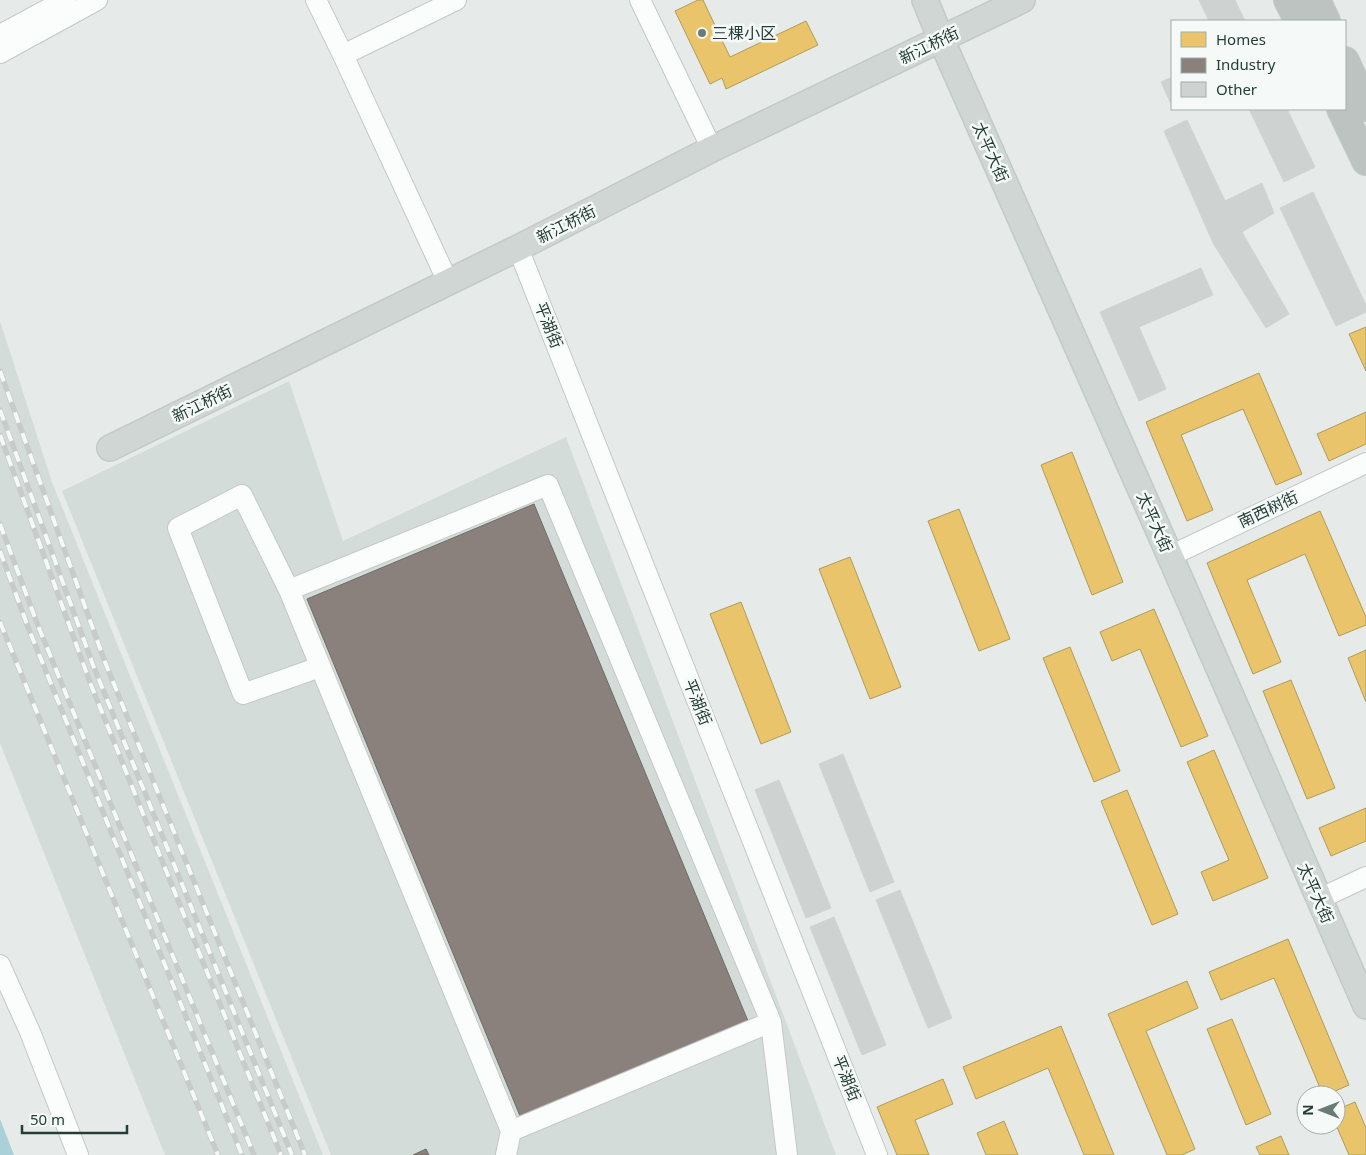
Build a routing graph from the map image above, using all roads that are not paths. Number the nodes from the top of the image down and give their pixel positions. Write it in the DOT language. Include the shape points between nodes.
graph roads {
  1 [pos="65,0"];
  2 [pos="97,0"];
  3 [pos="316,0"];
  4 [pos="456,0"];
  5 [pos="640,0"];
  6 [pos="926,0"];
  7 [pos="1022,0"];
  8 [pos="1288,0"];
  9 [pos="1316,0"];
  10 [pos="1298,20"];
  11 [pos="1326,20"];
  12 [pos="0,34"];
  13 [pos="941,39"];
  14 [pos="0,53"];
  15 [pos="344,55"];
  16 [pos="1346,63"];
  17 [pos="1366,106"];
  18 [pos="1341,110"];
  19 [pos="712,148"];
  20 [pos="1366,161"];
  21 [pos="518,248"];
  22 [pos="448,282"];
  23 [pos="110,448"];
  24 [pos="1366,463"];
  25 [pos="1170,556"];
  26 [pos="289,590"];
  27 [pos="320,668"];
  28 [pos="1366,877"];
  29 [pos="1318,899"];
  30 [pos="0,965"];
  31 [pos="1366,1006"];
  32 [pos="771,1022"];
  33 [pos="511,1131"];
  34 [pos="78,1155"];
  35 [pos="506,1155"];
  36 [pos="787,1155"];
  37 [pos="877,1155"];
  1 -- 12 [label="street"];
  2 -- 14 [label="street"];
  3 -- 15 [label="street"];
  4 -- 15 [label="street"];
  5 -- 19 [label="street"];
  6 -- 13 [label="main road, 太平大街"];
  7 -- 13 [label="main road, 新江桥街"];
  8 -- 10 [label="highway"];
  9 -- 11 [label="highway"];
  13 -- 19 [label="main road, 新江桥街"];
  13 -- 25 [label="main road, 太平大街"];
  15 -- 22 [label="street"];
  16 -- 17 [label="highway"];
  18 -- 20 [label="highway"];
  19 -- 21 [label="main road, 新江桥街"];
  21 -- 22 [label="main road, 新江桥街"];
  21 -- 37 [label="street, 平湖街"];
  22 -- 23 [label="main road, 新江桥街"];
  24 -- 25 [label="street, 南西树街"];
  25 -- 29 [label="main road, 太平大街"];
  26 -- 27 [label="street"];
  26 -- 27 [label="street" via="242,495 178,528 243,694"];
  26 -- 32 [label="street" via="548,485"];
  27 -- 33 [label="street"];
  28 -- 29 [label="street"];
  29 -- 31 [label="main road, 太平大街"];
  30 -- 34 [label="street"];
  32 -- 33 [label="street"];
  32 -- 36 [label="street"];
  33 -- 35 [label="street"];
}
